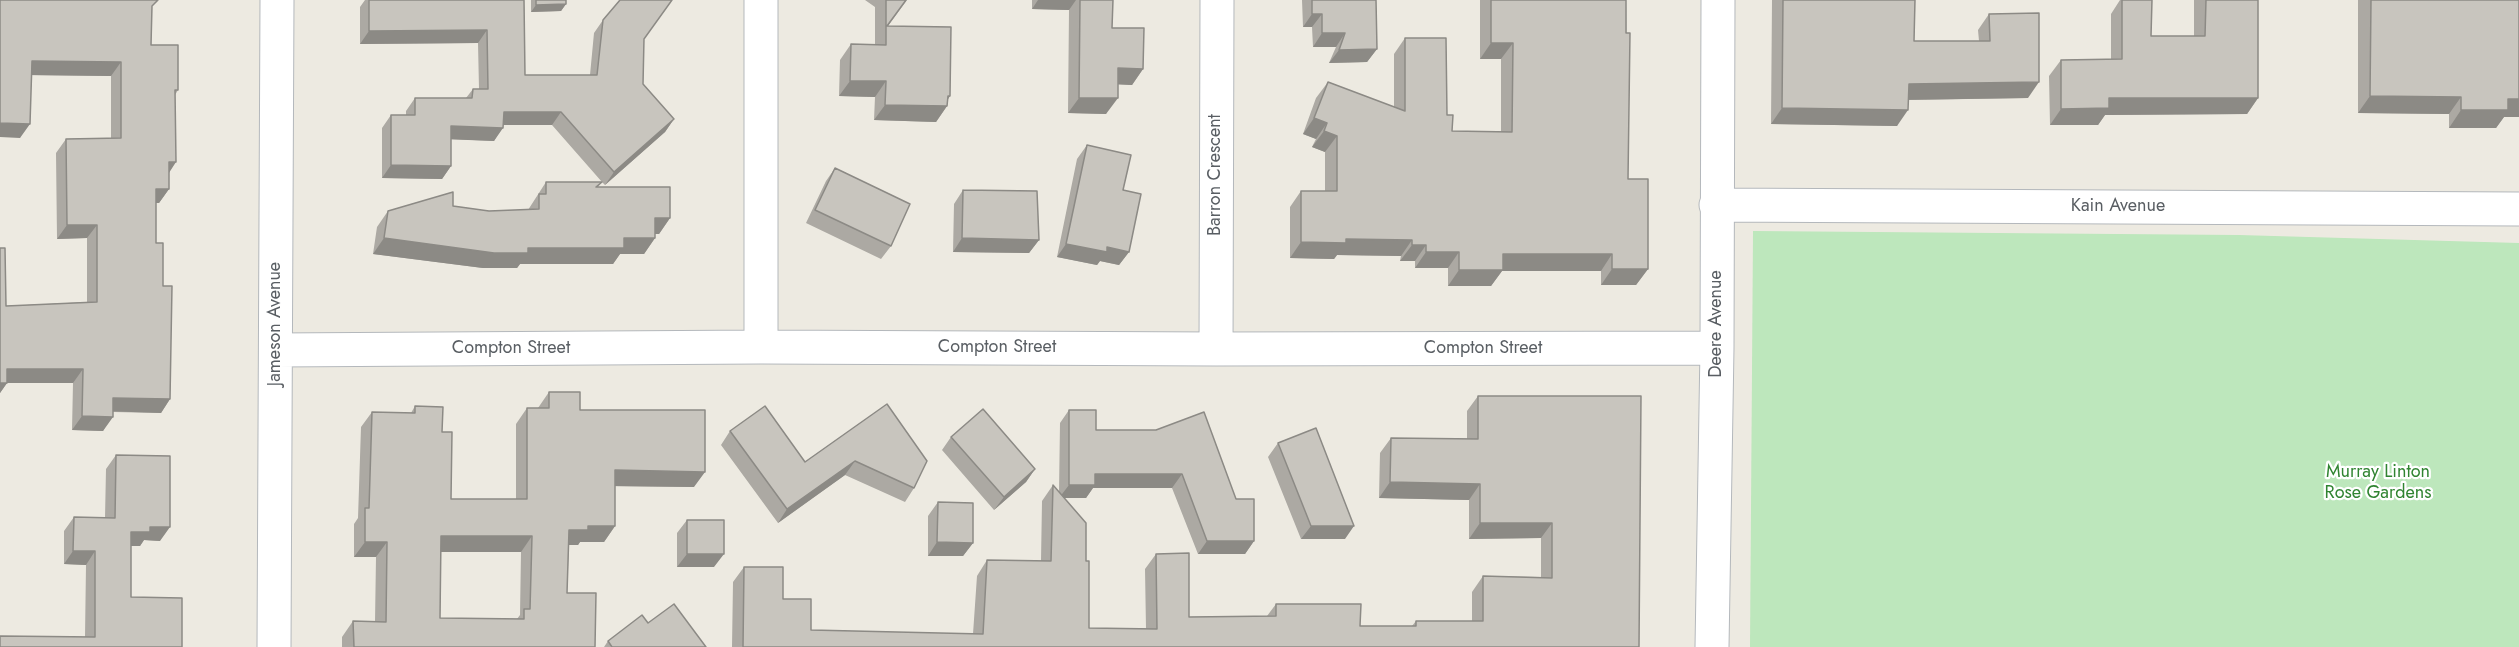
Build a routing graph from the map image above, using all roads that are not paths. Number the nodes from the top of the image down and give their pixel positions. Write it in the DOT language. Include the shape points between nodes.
graph roads {
  1 [pos="277,0"];
  2 [pos="761,0"];
  3 [pos="1217,0"];
  4 [pos="1718,0"];
  5 [pos="1716,205"];
  6 [pos="2519,209"];
  7 [pos="761,347"];
  8 [pos="1717,348"];
  9 [pos="1216,349"];
  10 [pos="276,350"];
  11 [pos="274,647"];
  12 [pos="1712,647"];
  1 -- 10 [label="street, Jameson Avenue"];
  2 -- 7 [label="street"];
  3 -- 9 [label="street, Barron Crescent"];
  4 -- 5 [label="street, Deere Avenue"];
  5 -- 6 [label="street, Kain Avenue"];
  5 -- 8 [label="street, Deere Avenue"];
  7 -- 9 [label="street, Compton Street"];
  7 -- 10 [label="street, Compton Street"];
  8 -- 9 [label="street, Compton Street"];
  8 -- 12 [label="street, Deere Avenue"];
  10 -- 11 [label="street, Jameson Avenue"];
}
